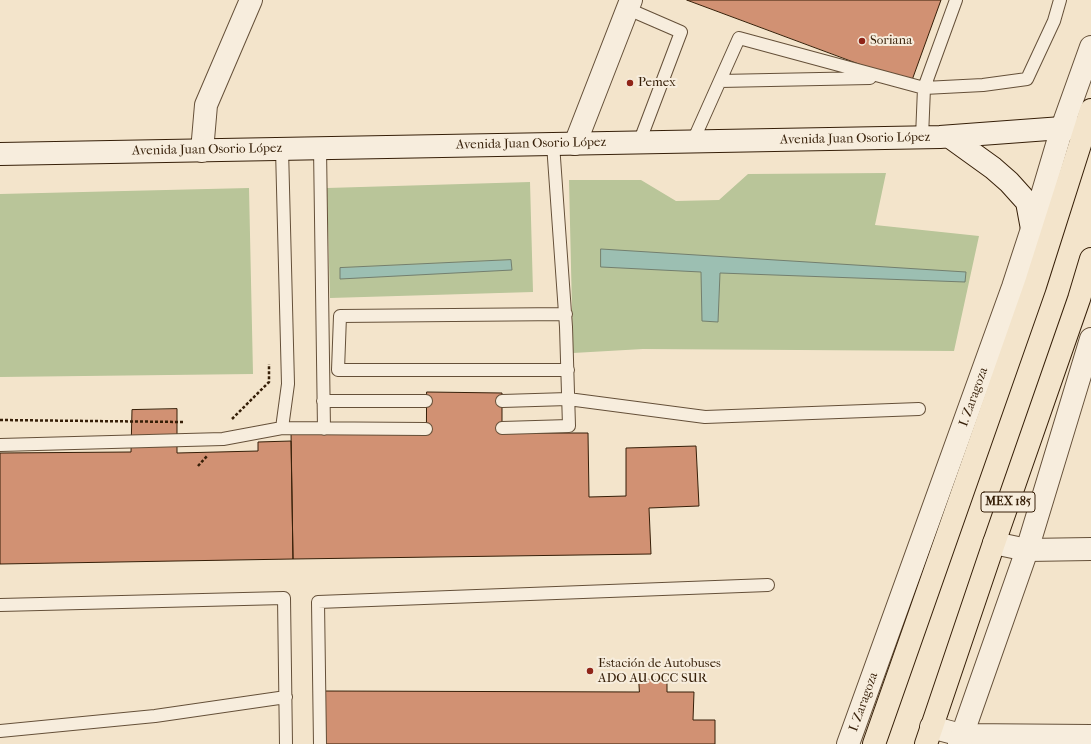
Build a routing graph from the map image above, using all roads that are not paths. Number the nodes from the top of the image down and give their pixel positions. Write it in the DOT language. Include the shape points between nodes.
graph roads {
  1 [pos="250,0"];
  2 [pos="956,0"];
  3 [pos="1060,0"];
  4 [pos="630,4"];
  5 [pos="1091,47"];
  6 [pos="885,77"];
  7 [pos="720,81"];
  8 [pos="924,88"];
  9 [pos="1089,122"];
  10 [pos="1062,128"];
  11 [pos="922,137"];
  12 [pos="950,137"];
  13 [pos="693,141"];
  14 [pos="639,142"];
  15 [pos="553,144"];
  16 [pos="575,144"];
  17 [pos="320,148"];
  18 [pos="282,149"];
  19 [pos="202,151"];
  20 [pos="0,154"];
  21 [pos="1032,229"];
  22 [pos="1091,259"];
  23 [pos="1085,299"];
  24 [pos="566,314"];
  25 [pos="1091,339"];
  26 [pos="323,370"];
  27 [pos="338,370"];
  28 [pos="568,370"];
  29 [pos="568,399"];
  30 [pos="323,401"];
  31 [pos="426,401"];
  32 [pos="502,401"];
  33 [pos="919,409"];
  34 [pos="282,428"];
  35 [pos="502,428"];
  36 [pos="324,429"];
  37 [pos="426,429"];
  38 [pos="0,445"];
  39 [pos="994,543"];
  40 [pos="1091,549"];
  41 [pos="1027,550"];
  42 [pos="768,585"];
  43 [pos="0,605"];
  44 [pos="286,697"];
  45 [pos="0,732"];
  46 [pos="928,736"];
  47 [pos="1091,736"];
  48 [pos="960,740"];
  49 [pos="286,744"];
  50 [pos="320,744"];
  51 [pos="848,744"];
  52 [pos="874,744"];
  1 -- 19 [label="street" via="206,105"];
  2 -- 8 [label="lane"];
  3 -- 8 [label="lane" via="1054,21 1027,79 983,85"];
  4 -- 14 [label="lane" via="681,32"];
  4 -- 16 [label="street"];
  5 -- 10 [label="street, I. Zaragoza"];
  6 -- 7 [label="lane"];
  6 -- 7 [label="lane" via="739,38"];
  6 -- 8 [label="lane"];
  7 -- 13 [label="lane"];
  8 -- 11 [label="lane"];
  9 -- 10 [label="street, Avenida Juan Osorio López"];
  9 -- 52 [label="highway, MEX 185" via="1035,286"];
  10 -- 12 [label="street, Avenida Juan Osorio López"];
  10 -- 21 [label="street, I. Zaragoza"];
  11 -- 12 [label="street, Avenida Juan Osorio López"];
  11 -- 13 [label="street, Avenida Juan Osorio López"];
  12 -- 21 [label="street" via="1009,182 1027,202"];
  13 -- 14 [label="street, Avenida Juan Osorio López"];
  14 -- 16 [label="street, Avenida Juan Osorio López"];
  15 -- 16 [label="street, Avenida Juan Osorio López"];
  15 -- 17 [label="street, Avenida Juan Osorio López"];
  15 -- 24 [label="lane"];
  17 -- 18 [label="street, Avenida Juan Osorio López"];
  17 -- 26 [label="lane"];
  18 -- 19 [label="street, Avenida Juan Osorio López"];
  18 -- 34 [label="lane" via="288,384"];
  19 -- 20 [label="street, Avenida Juan Osorio López"];
  21 -- 51 [label="street, I. Zaragoza"];
  22 -- 23 [label="highway, MEX 185"];
  23 -- 39 [label="highway, MEX 185"];
  24 -- 27 [label="lane" via="340,316"];
  24 -- 28 [label="lane"];
  25 -- 41 [label="street"];
  26 -- 27 [label="lane"];
  26 -- 30 [label="lane"];
  27 -- 28 [label="lane"];
  28 -- 29 [label="lane"];
  29 -- 32 [label="lane"];
  29 -- 33 [label="lane" via="705,417"];
  29 -- 35 [label="lane" via="569,426"];
  30 -- 31 [label="lane"];
  30 -- 36 [label="lane"];
  34 -- 36 [label="lane"];
  34 -- 38 [label="lane" via="223,439"];
  36 -- 37 [label="lane"];
  39 -- 41 [label="street"];
  39 -- 46 [label="highway, MEX 185"];
  40 -- 41 [label="street"];
  41 -- 48 [label="street"];
  42 -- 50 [label="lane" via="318,602"];
  43 -- 44 [label="lane" via="284,598"];
  44 -- 45 [label="lane" via="155,716"];
  44 -- 49 [label="lane"];
  46 -- 48 [label="street"];
  47 -- 48 [label="street"];
}
